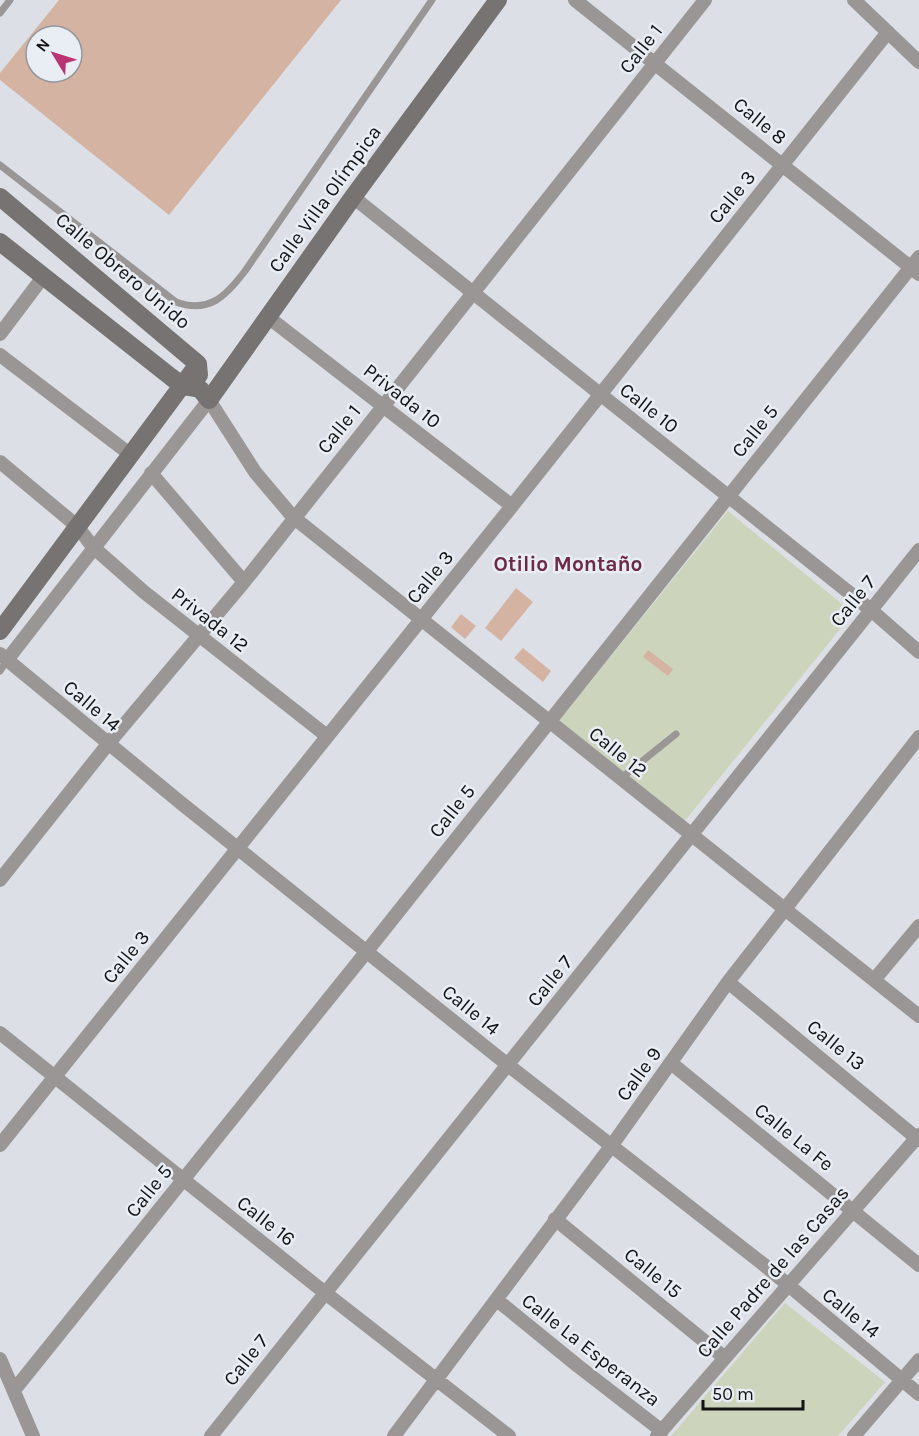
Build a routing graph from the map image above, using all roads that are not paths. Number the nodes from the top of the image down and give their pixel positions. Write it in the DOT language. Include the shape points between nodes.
graph roads {
  1 [pos="10,0"];
  2 [pos="432,0"];
  3 [pos="498,0"];
  4 [pos="575,0"];
  5 [pos="705,0"];
  6 [pos="854,0"];
  7 [pos="0,13"];
  8 [pos="888,32"];
  9 [pos="656,62"];
  10 [pos="919,62"];
  11 [pos="0,165"];
  12 [pos="783,165"];
  13 [pos="0,197"];
  14 [pos="353,197"];
  15 [pos="0,242"];
  16 [pos="916,266"];
  17 [pos="44,278"];
  18 [pos="472,293"];
  19 [pos="268,317"];
  20 [pos="0,334"];
  21 [pos="0,355"];
  22 [pos="197,392"];
  23 [pos="600,394"];
  24 [pos="383,405"];
  25 [pos="131,455"];
  26 [pos="0,462"];
  27 [pos="151,473"];
  28 [pos="728,496"];
  29 [pos="512,506"];
  30 [pos="293,517"];
  31 [pos="77,526"];
  32 [pos="93,547"];
  33 [pos="919,550"];
  34 [pos="243,582"];
  35 [pos="871,610"];
  36 [pos="420,620"];
  37 [pos="0,631"];
  38 [pos="199,636"];
  39 [pos="919,652"];
  40 [pos="2,661"];
  41 [pos="548,722"];
  42 [pos="676,734"];
  43 [pos="327,736"];
  44 [pos="919,737"];
  45 [pos="108,744"];
  46 [pos="620,779"];
  47 [pos="691,835"];
  48 [pos="238,848"];
  49 [pos="0,880"];
  50 [pos="785,909"];
  51 [pos="919,926"];
  52 [pos="367,951"];
  53 [pos="874,980"];
  54 [pos="728,982"];
  55 [pos="919,1016"];
  56 [pos="0,1033"];
  57 [pos="671,1063"];
  58 [pos="508,1065"];
  59 [pos="56,1077"];
  60 [pos="918,1137"];
  61 [pos="612,1144"];
  62 [pos="0,1145"];
  63 [pos="182,1180"];
  64 [pos="854,1210"];
  65 [pos="555,1219"];
  66 [pos="919,1265"];
  67 [pos="788,1286"];
  68 [pos="324,1292"];
  69 [pos="497,1300"];
  70 [pos="0,1359"];
  71 [pos="725,1359"];
  72 [pos="919,1360"];
  73 [pos="437,1378"];
  74 [pos="902,1379"];
  75 [pos="15,1389"];
  76 [pos="919,1394"];
  77 [pos="660,1434"];
  78 [pos="396,1435"];
  79 [pos="33,1436"];
  80 [pos="211,1436"];
  81 [pos="509,1436"];
  82 [pos="854,1436"];
  1 -- 7 [label="lane"];
  2 -- 11 [label="lane" via="245,271 225,294 202,306 176,302"];
  3 -- 14 [label="street, Calle Villa Olímpica"];
  4 -- 9 [label="street, Calle 8"];
  5 -- 9 [label="street, Calle 1"];
  6 -- 8 [label="street"];
  8 -- 10 [label="street"];
  8 -- 12 [label="street, Calle 3"];
  9 -- 12 [label="street, Calle 8"];
  9 -- 18 [label="street, Calle 1"];
  12 -- 16 [label="street, Calle 8"];
  12 -- 23 [label="street, Calle 3"];
  13 -- 22 [label="street, Calle Obrero Unido" via="198,364"];
  14 -- 18 [label="street, Calle 10"];
  14 -- 19 [label="street, Calle Villa Olímpica"];
  15 -- 17 [label="street, Calle Obrero Unido"];
  16 -- 28 [label="street, Calle 5"];
  17 -- 20 [label="street"];
  17 -- 22 [label="street, Calle Obrero Unido"];
  18 -- 23 [label="street, Calle 10"];
  18 -- 24 [label="street, Calle 1"];
  19 -- 22 [label="street, Calle Villa Olímpica"];
  19 -- 24 [label="street, Privada 10"];
  21 -- 25 [label="street"];
  22 -- 25 [label="street, Calle Villa Olímpica"];
  22 -- 27 [label="street"];
  22 -- 30 [label="street, Calle Obrero Unido"];
  23 -- 28 [label="street, Calle 10"];
  23 -- 29 [label="street, Calle 3"];
  24 -- 29 [label="street, Privada 10"];
  24 -- 30 [label="street, Calle 1"];
  25 -- 31 [label="street, Calle Villa Olímpica"];
  26 -- 31 [label="street, Privada 12"];
  27 -- 32 [label="street"];
  27 -- 34 [label="street"];
  28 -- 35 [label="street, Calle 10"];
  28 -- 41 [label="street, Calle 5"];
  29 -- 36 [label="street, Calle 3"];
  30 -- 34 [label="street, Calle 1"];
  30 -- 36 [label="street, Calle 12"];
  31 -- 32 [label="street, Privada 12"];
  31 -- 37 [label="street, Calle Villa Olímpica"];
  32 -- 38 [label="street, Privada 12"];
  32 -- 40 [label="street"];
  33 -- 35 [label="street, Calle 7"];
  34 -- 38 [label="street, Calle 1"];
  35 -- 39 [label="street, Calle 10"];
  35 -- 47 [label="street, Calle 7"];
  36 -- 41 [label="street, Calle 12"];
  36 -- 43 [label="street, Calle 3"];
  38 -- 43 [label="street, Privada 12"];
  38 -- 45 [label="street, Calle 1"];
  40 -- 45 [label="street, Calle 14"];
  41 -- 46 [label="street, Calle 12"];
  41 -- 52 [label="street, Calle 5"];
  42 -- 46 [label="lane"];
  43 -- 48 [label="street, Calle 3"];
  44 -- 50 [label="street, Calle 9"];
  45 -- 48 [label="street, Calle 14"];
  45 -- 49 [label="street, Calle 1"];
  46 -- 47 [label="street, Calle 12"];
  47 -- 50 [label="street, Calle 12"];
  47 -- 58 [label="street, Calle 7"];
  48 -- 52 [label="street, Calle 14"];
  48 -- 59 [label="street, Calle 3"];
  50 -- 53 [label="street, Calle 12"];
  50 -- 54 [label="street, Calle 9"];
  51 -- 53 [label="street"];
  52 -- 58 [label="street, Calle 14"];
  52 -- 63 [label="street, Calle 5"];
  53 -- 55 [label="street, Calle 12"];
  54 -- 57 [label="street, Calle 9"];
  54 -- 60 [label="street, Calle 13"];
  56 -- 59 [label="street, Calle 16"];
  57 -- 61 [label="street, Calle 9"];
  57 -- 64 [label="street, Calle La Fe"];
  58 -- 61 [label="street, Calle 14"];
  58 -- 68 [label="street, Calle 7"];
  59 -- 62 [label="street, Calle 3"];
  59 -- 63 [label="street, Calle 16"];
  60 -- 64 [label="street, Calle Padre de las Casas"];
  61 -- 65 [label="street, Calle 9"];
  61 -- 67 [label="street, Calle 14"];
  63 -- 68 [label="street, Calle 16"];
  63 -- 75 [label="street, Calle 5"];
  64 -- 66 [label="street, Calle La Fe"];
  64 -- 67 [label="street, Calle Padre de las Casas"];
  65 -- 69 [label="street, Calle 9"];
  65 -- 71 [label="street, Calle 15"];
  67 -- 71 [label="street, Calle Padre de las Casas"];
  67 -- 74 [label="street, Calle 14"];
  68 -- 73 [label="street, Calle 16"];
  68 -- 80 [label="street, Calle 7"];
  69 -- 73 [label="street, Calle 9"];
  69 -- 77 [label="street, Calle La Esperanza"];
  70 -- 75 [label="street"];
  71 -- 77 [label="street, Calle Padre de las Casas"];
  72 -- 74 [label="street"];
  73 -- 78 [label="street, Calle 9"];
  73 -- 81 [label="street, Calle 16"];
  74 -- 76 [label="street, Calle 14"];
  74 -- 82 [label="street"];
  75 -- 79 [label="street"];
}
